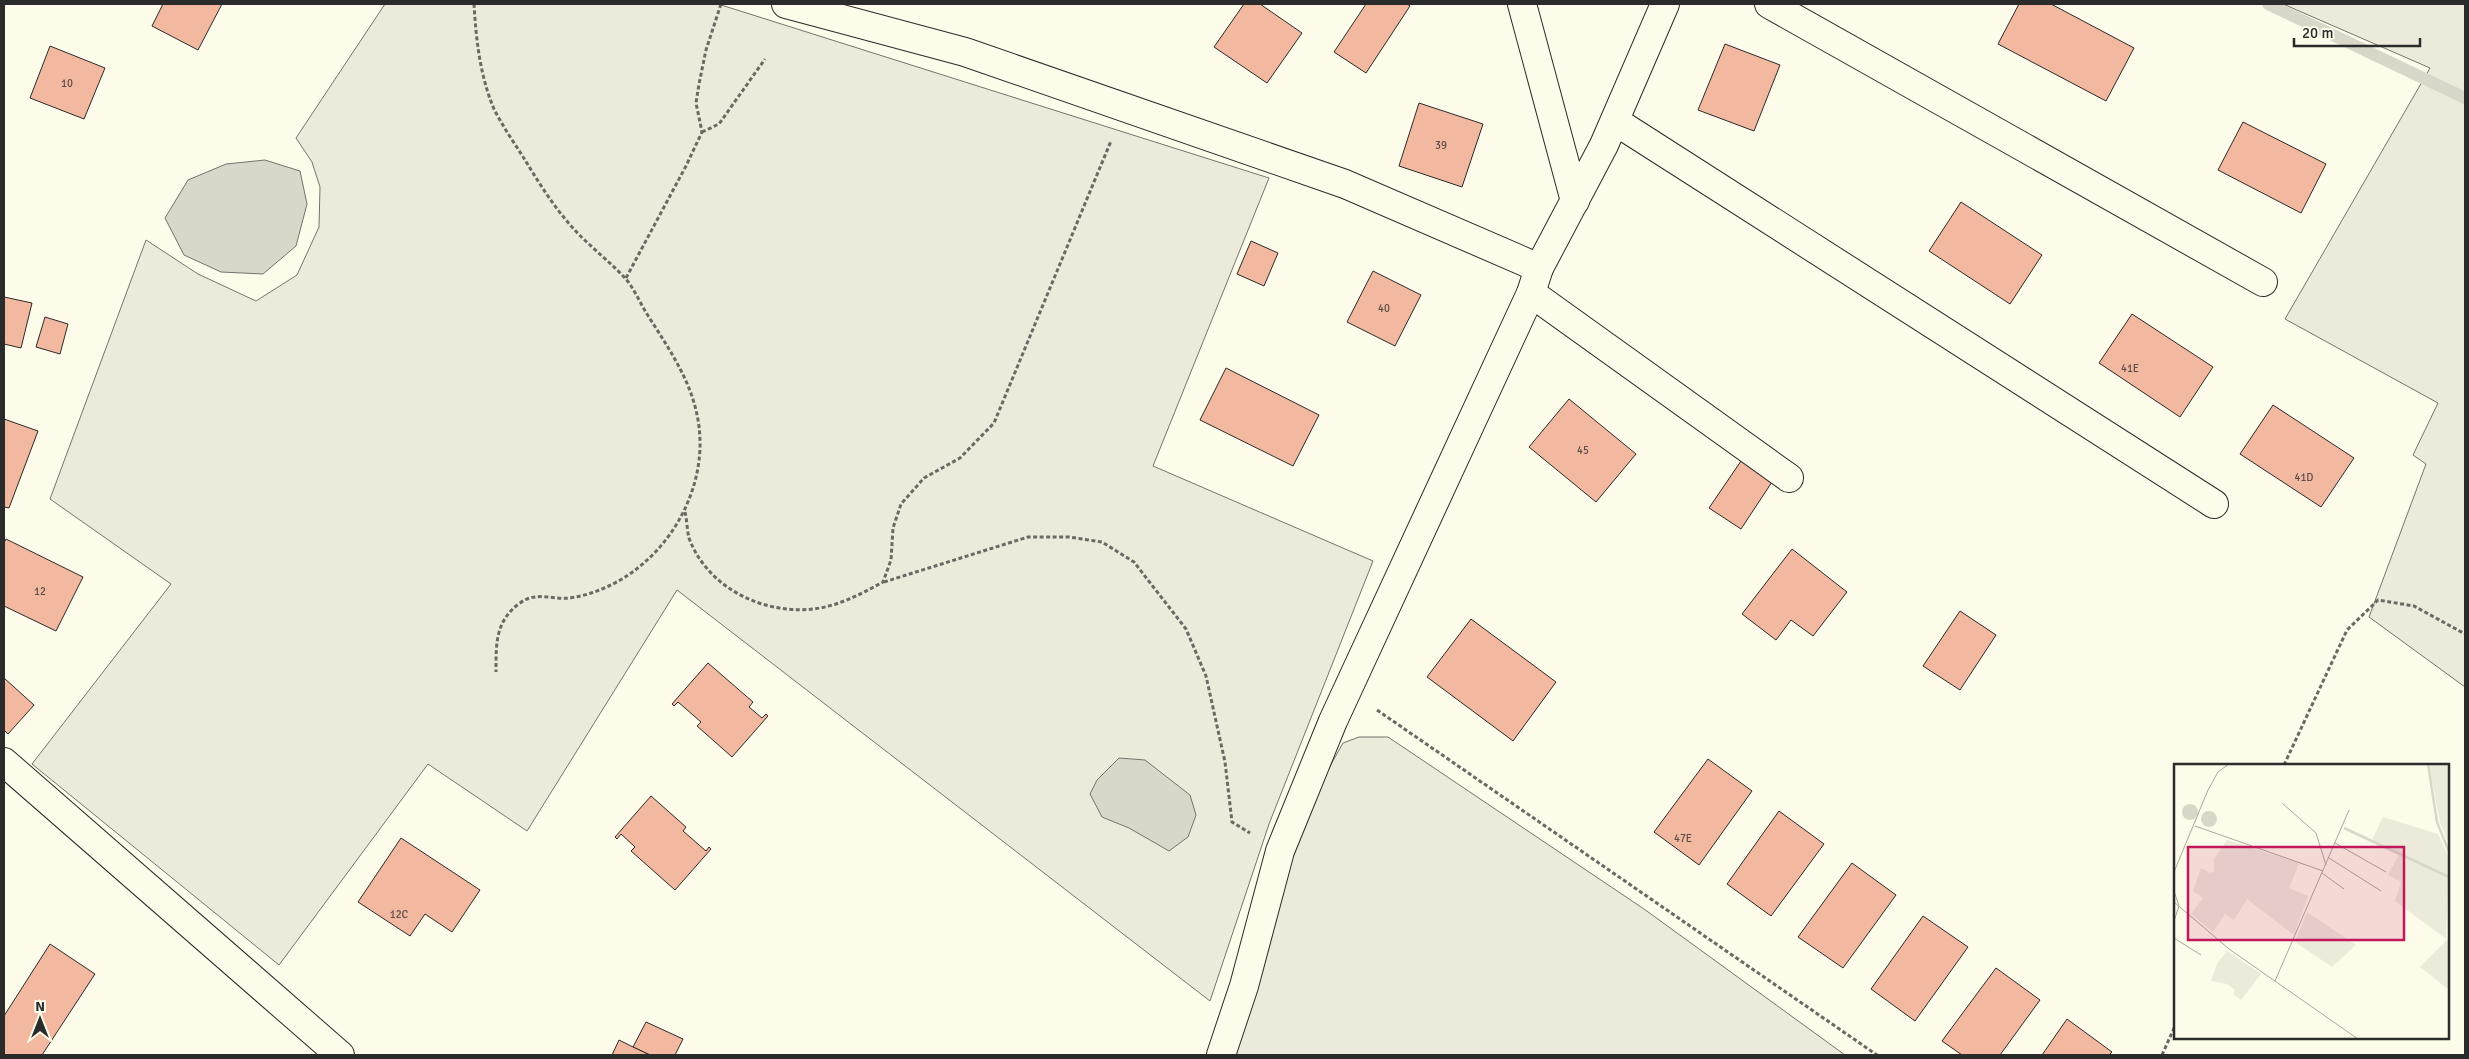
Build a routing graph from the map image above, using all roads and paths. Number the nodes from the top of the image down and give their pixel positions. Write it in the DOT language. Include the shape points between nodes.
graph roads {
  1 [pos="474,4"];
  2 [pos="721,4"];
  3 [pos="786,4"];
  4 [pos="1522,4"];
  5 [pos="1664,4"];
  6 [pos="1769,4"];
  7 [pos="765,59"];
  8 [pos="1125,108"];
  9 [pos="1615,121"];
  10 [pos="702,132"];
  11 [pos="1575,202"];
  12 [pos="626,278"];
  13 [pos="1535,281"];
  14 [pos="2263,282"];
  15 [pos="1789,478"];
  16 [pos="2214,504"];
  17 [pos="685,511"];
  18 [pos="883,582"];
  19 [pos="2465,634"];
  20 [pos="496,672"];
  21 [pos="1348,689"];
  22 [pos="4,762"];
  23 [pos="2284,764"];
  24 [pos="1280,850"];
  25 [pos="2174,1028"];
  26 [pos="340,1055"];
  27 [pos="1221,1055"];
  28 [pos="1876,1055"];
  29 [pos="2162,1055"];
  1 -- 12 [label="path" via="476,41 494,108 549,198 571,227"];
  2 -- 10 [label="path" via="706,50 696,103"];
  3 -- 8 [label="street" via="965,52"];
  4 -- 11 [label="street"];
  5 -- 9 [label="street"];
  6 -- 14 [label="street"];
  7 -- 10 [label="path" via="719,124"];
  8 -- 13 [label="street" via="1345,184"];
  8 -- 18 [label="path" via="994,423 960,458 924,478 901,504"];
  9 -- 11 [label="street"];
  9 -- 16 [label="street"];
  10 -- 12 [label="path"];
  11 -- 13 [label="street"];
  12 -- 17 [label="path" via="685,375 697,414 700,448 695,485"];
  13 -- 15 [label="street"];
  13 -- 21 [label="street"];
  17 -- 18 [label="path" via="689,537 700,560 741,597 793,610 820,608 859,595"];
  17 -- 20 [label="path" via="661,546 640,567 614,584 569,598 542,595 522,601 508,614 496,637"];
  18 -- 24 [label="path" via="1028,537 1069,537 1102,542 1134,562 1186,629 1206,676 1225,762 1232,822"];
  19 -- 23 [label="path" via="2414,606 2378,600 2347,630"];
  21 -- 24 [label="street"];
  21 -- 28 [label="path"];
  22 -- 26 [label="street"];
  24 -- 27 [label="street" via="1244,986"];
  25 -- 29 [label="path"];
}
